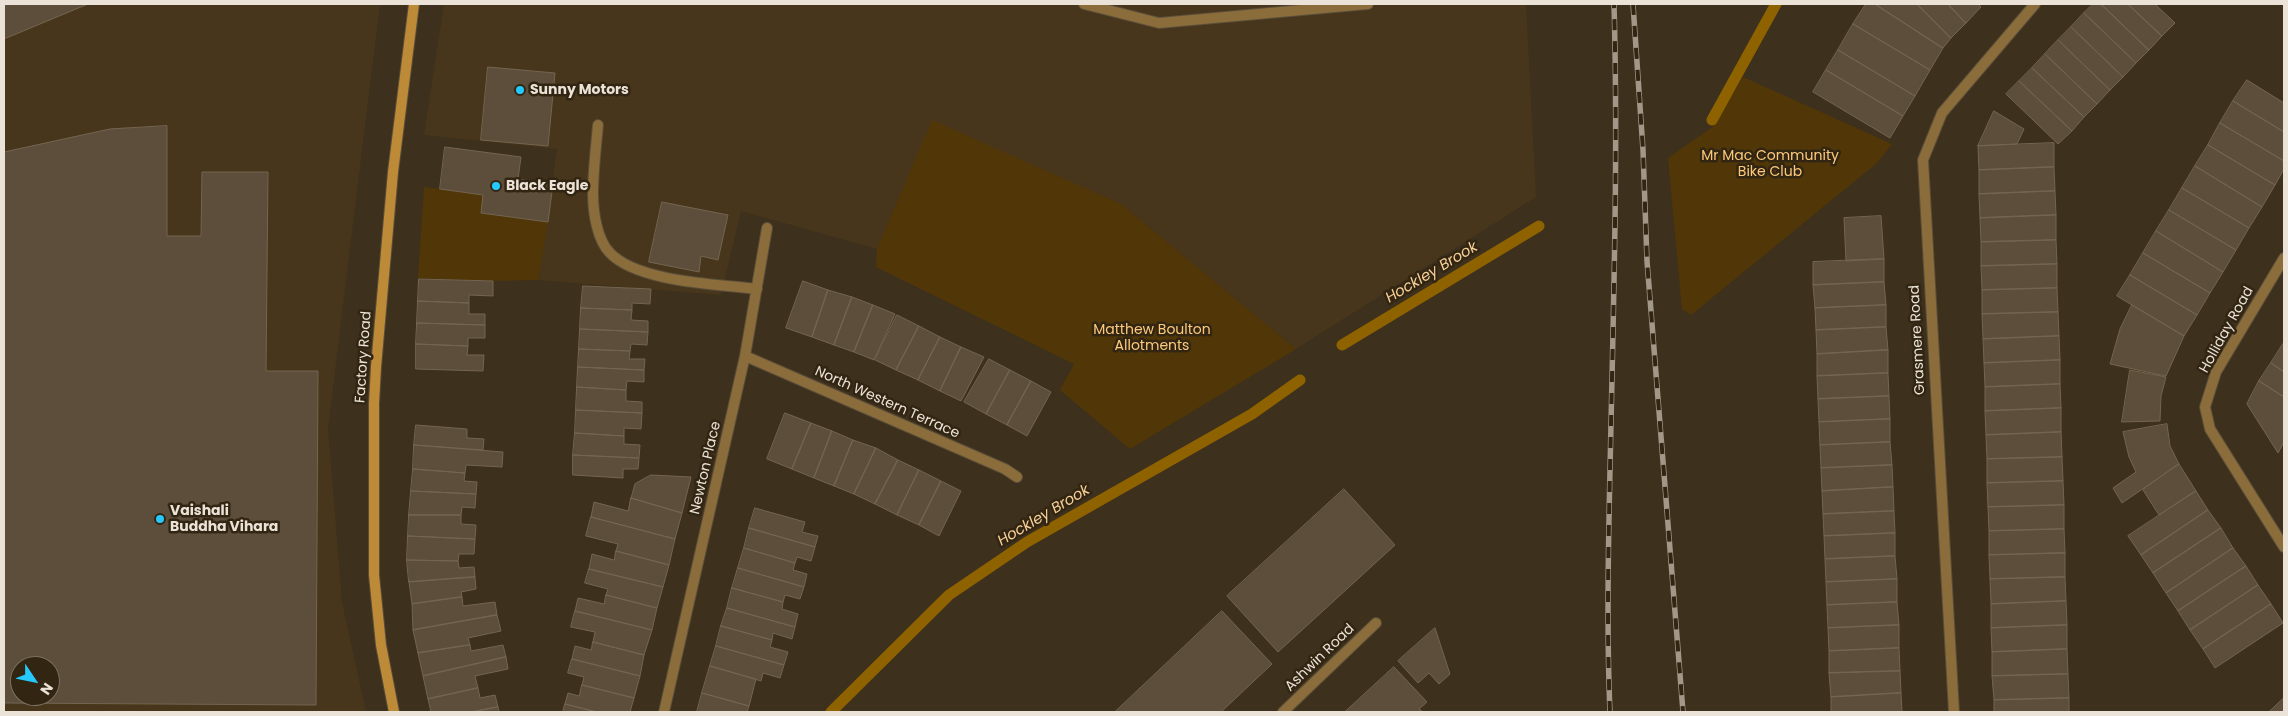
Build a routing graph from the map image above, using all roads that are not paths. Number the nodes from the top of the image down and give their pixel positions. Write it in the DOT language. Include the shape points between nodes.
graph roads {
  1 [pos="414,4"];
  2 [pos="1084,4"];
  3 [pos="1368,4"];
  4 [pos="2035,4"];
  5 [pos="598,125"];
  6 [pos="767,228"];
  7 [pos="2284,258"];
  8 [pos="757,289"];
  9 [pos="745,356"];
  10 [pos="1017,477"];
  11 [pos="2284,547"];
  12 [pos="1376,623"];
  13 [pos="394,712"];
  14 [pos="664,712"];
  15 [pos="1283,712"];
  16 [pos="1954,712"];
  1 -- 13 [label="street, Factory Road" via="393,172 374,402 374,575 381,645"];
  2 -- 3 [label="street" via="1159,23"];
  4 -- 16 [label="street, Grasmere Road" via="1942,113 1923,160"];
  5 -- 8 [label="street" via="593,196 598,231 609,252 634,270 661,277"];
  6 -- 8 [label="street, Newton Place"];
  7 -- 11 [label="street, Holliday Road" via="2216,372 2205,407 2210,429"];
  8 -- 9 [label="street, Newton Place"];
  9 -- 10 [label="street, North Western Terrace"];
  9 -- 14 [label="street, Newton Place"];
  12 -- 15 [label="street, Ashwin Road"];
}
